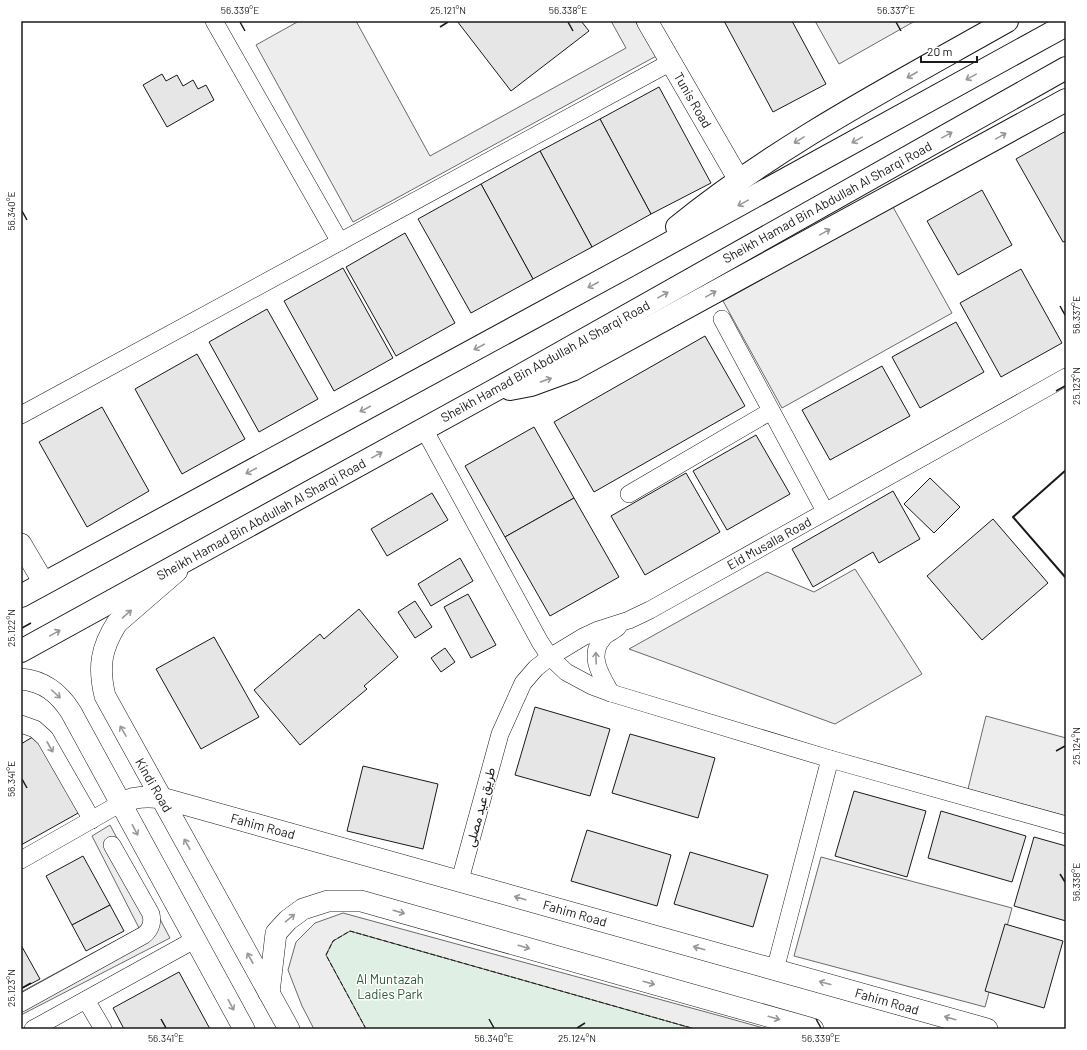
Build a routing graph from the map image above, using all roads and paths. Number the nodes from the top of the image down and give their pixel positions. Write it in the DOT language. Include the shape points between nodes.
graph roads {
  1 [pos="214,21"];
  2 [pos="647,21"];
  3 [pos="1007,21"];
  4 [pos="1066,24"];
  5 [pos="671,62"];
  6 [pos="1066,68"];
  7 [pos="1066,100"];
  8 [pos="739,180"];
  9 [pos="340,242"];
  10 [pos="628,266"];
  11 [pos="722,319"];
  12 [pos="1066,376"];
  13 [pos="494,390"];
  14 [pos="771,411"];
  15 [pos="21,415"];
  16 [pos="424,429"];
  17 [pos="629,494"];
  18 [pos="825,511"];
  19 [pos="21,544"];
  20 [pos="193,557"];
  21 [pos="44,583"];
  22 [pos="21,596"];
  23 [pos="629,620"];
  24 [pos="21,651"];
  25 [pos="550,657"];
  26 [pos="21,679"];
  27 [pos="611,693"];
  28 [pos="21,724"];
  29 [pos="830,759"];
  30 [pos="162,798"];
  31 [pos="121,803"];
  32 [pos="92,820"];
  33 [pos="1066,825"];
  34 [pos="112,845"];
  35 [pos="21,860"];
  36 [pos="460,880"];
  37 [pos="194,940"];
  38 [pos="775,970"];
  39 [pos="269,993"];
  40 [pos="86,1000"];
  41 [pos="21,1003"];
  42 [pos="34,1029"];
  43 [pos="103,1029"];
  44 [pos="244,1029"];
  45 [pos="289,1029"];
  46 [pos="813,1029"];
  47 [pos="987,1029"];
  1 -- 9 [label="street"];
  2 -- 5 [label="street, Tunis Road"];
  3 -- 8 [label="highway, one-way" via="801,139"];
  4 -- 10 [label="highway, one-way"];
  5 -- 8 [label="street, Tunis Road"];
  5 -- 9 [label="street"];
  13 -- 6 [label="highway, Sheikh Hamad Bin Abdullah Al Sharqi Road, one-way"];
  13 -- 7 [label="highway, one-way" via="531,385 572,370"];
  8 -- 10 [label="highway"];
  9 -- 15 [label="street"];
  10 -- 21 [label="highway, one-way"];
  11 -- 14 [label="street"];
  12 -- 18 [label="street, Eid Musalla Road"];
  13 -- 16 [label="highway, Sheikh Hamad Bin Abdullah Al Sharqi Road"];
  14 -- 17 [label="street"];
  14 -- 18 [label="street"];
  20 -- 16 [label="highway, Sheikh Hamad Bin Abdullah Al Sharqi Road, one-way"];
  16 -- 25 [label="street"];
  18 -- 23 [label="street, Eid Musalla Road"];
  19 -- 21 [label="street"];
  24 -- 20 [label="highway, Sheikh Hamad Bin Abdullah Al Sharqi Road, one-way"];
  30 -- 20 [label="street, Kindi Road, one-way" via="105,696 100,669 102,654 117,623"];
  21 -- 22 [label="highway"];
  23 -- 25 [label="street, Eid Musalla Road" via="598,630"];
  27 -- 23 [label="street, one-way" via="597,666 595,652 603,638"];
  25 -- 27 [label="street" via="566,672"];
  25 -- 36 [label="street, طريق عيد مصلى" via="523,683 500,734"];
  26 -- 31 [label="street, one-way" via="44,685 66,704"];
  27 -- 29 [label="street"];
  28 -- 32 [label="street, one-way" via="35,729 45,738"];
  29 -- 33 [label="street"];
  29 -- 38 [label="street"];
  30 -- 31 [label="street, Fahim Road" via="138,797"];
  30 -- 36 [label="street, Fahim Road"];
  39 -- 30 [label="street, Kindi Road, one-way"];
  31 -- 32 [label="street"];
  31 -- 37 [label="street, one-way"];
  32 -- 35 [label="street"];
  34 -- 41 [label="street" via="151,914 151,926 144,936"];
  38 -- 36 [label="street, Fahim Road, one-way"];
  37 -- 40 [label="street"];
  37 -- 44 [label="street, one-way" via="208,960"];
  47 -- 38 [label="street, Fahim Road, one-way"];
  39 -- 45 [label="street, Kindi Road"];
  39 -- 46 [label="street, one-way" via="276,933 288,920 304,909 328,901 361,901"];
  40 -- 42 [label="street"];
  40 -- 43 [label="street"];
}
